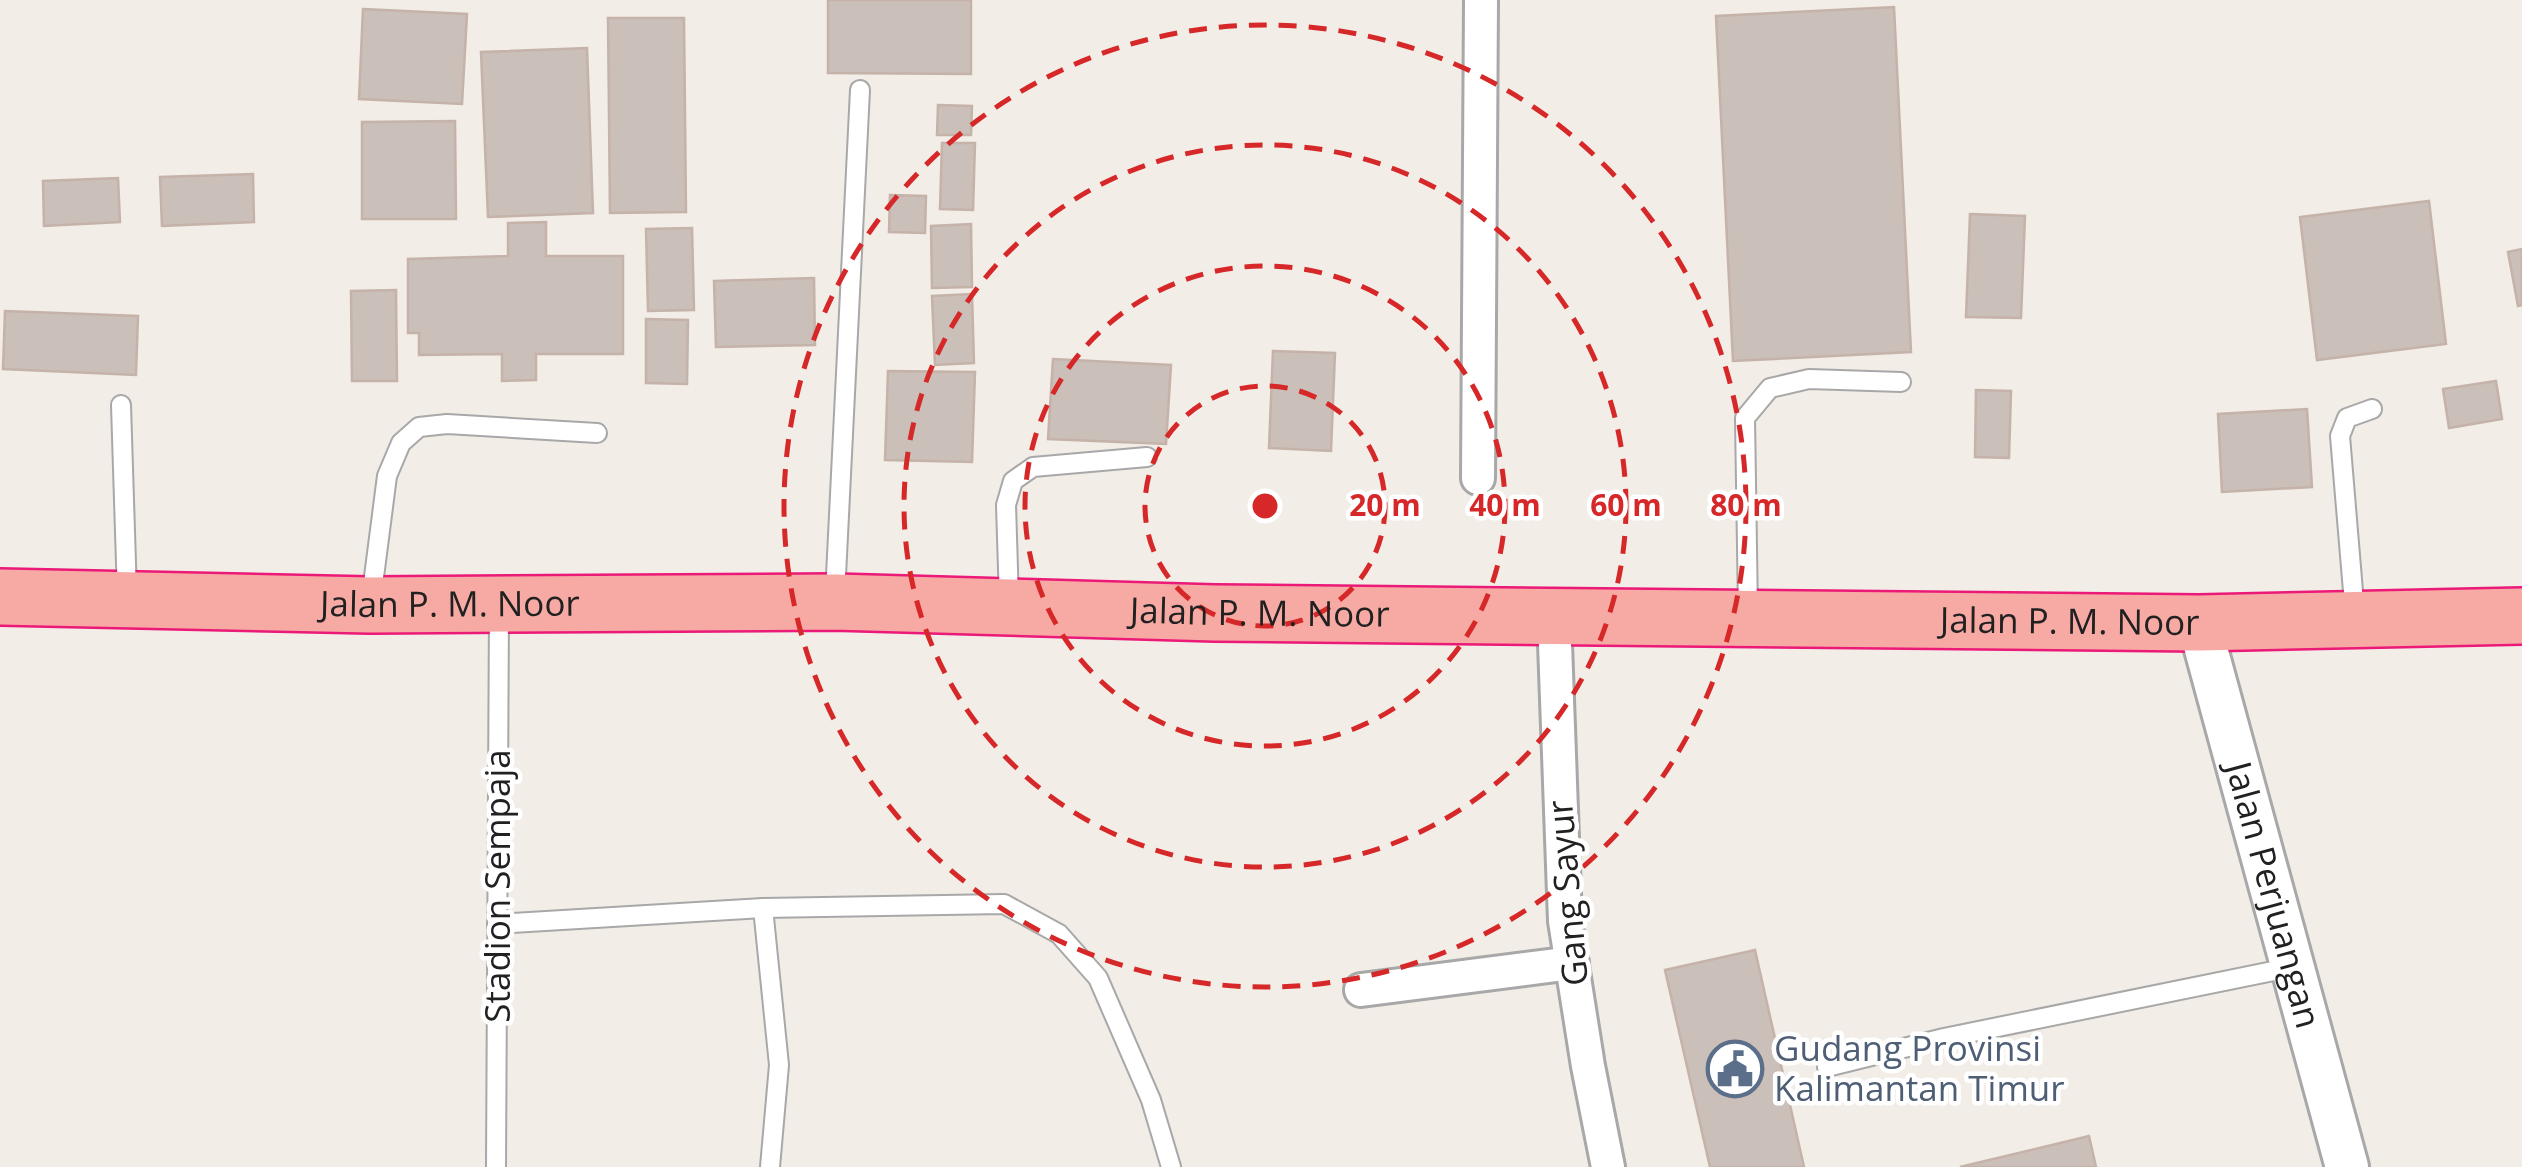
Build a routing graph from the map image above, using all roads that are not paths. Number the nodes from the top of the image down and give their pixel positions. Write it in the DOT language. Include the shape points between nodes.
graph roads {
  1 [pos="1481,0"];
  2 [pos="860,90"];
  3 [pos="1901,382"];
  4 [pos="121,405"];
  5 [pos="2372,409"];
  6 [pos="596,433"];
  7 [pos="1147,457"];
  8 [pos="1478,478"];
  9 [pos="0,598"];
  10 [pos="127,600"];
  11 [pos="834,602"];
  12 [pos="370,605"];
  13 [pos="500,605"];
  14 [pos="1010,607"];
  15 [pos="1554,616"];
  16 [pos="2522,616"];
  17 [pos="1748,618"];
  18 [pos="2355,620"];
  19 [pos="2199,623"];
  20 [pos="763,908"];
  21 [pos="497,924"];
  22 [pos="1572,964"];
  23 [pos="2293,967"];
  24 [pos="1361,990"];
  25 [pos="1826,1067"];
  26 [pos="496,1167"];
  27 [pos="770,1167"];
  28 [pos="1170,1167"];
  29 [pos="1608,1167"];
  30 [pos="2347,1167"];
  1 -- 8 [label="street"];
  2 -- 11 [label="lane"];
  3 -- 17 [label="lane" via="1809,379 1770,388 1745,418"];
  4 -- 10 [label="lane"];
  5 -- 18 [label="lane" via="2347,418 2340,436"];
  6 -- 12 [label="lane" via="419,427 401,443 387,476"];
  7 -- 14 [label="lane" via="1032,467 1013,480 1006,505"];
  9 -- 10 [label="highway, Jalan P. M. Noor"];
  10 -- 12 [label="highway, Jalan P. M. Noor"];
  11 -- 13 [label="highway, Jalan P. M. Noor"];
  11 -- 14 [label="highway, Jalan P. M. Noor"];
  12 -- 13 [label="highway, Jalan P. M. Noor"];
  13 -- 21 [label="lane, Stadion Sempaja"];
  14 -- 15 [label="highway, Jalan P. M. Noor"];
  15 -- 17 [label="highway, Jalan P. M. Noor"];
  15 -- 22 [label="street, Gang Sayur" via="1564,921"];
  16 -- 18 [label="highway, Jalan P. M. Noor"];
  17 -- 19 [label="highway, Jalan P. M. Noor"];
  18 -- 19 [label="highway, Jalan P. M. Noor"];
  19 -- 23 [label="street, Jalan Perjuangan"];
  20 -- 21 [label="lane"];
  20 -- 27 [label="lane" via="779,1065"];
  20 -- 28 [label="lane" via="1004,904 1060,934 1098,978 1151,1100"];
  21 -- 26 [label="lane, Stadion Sempaja"];
  22 -- 24 [label="street"];
  22 -- 29 [label="street, Gang Sayur"];
  23 -- 25 [label="lane"];
  23 -- 30 [label="street, Jalan Perjuangan"];
}
